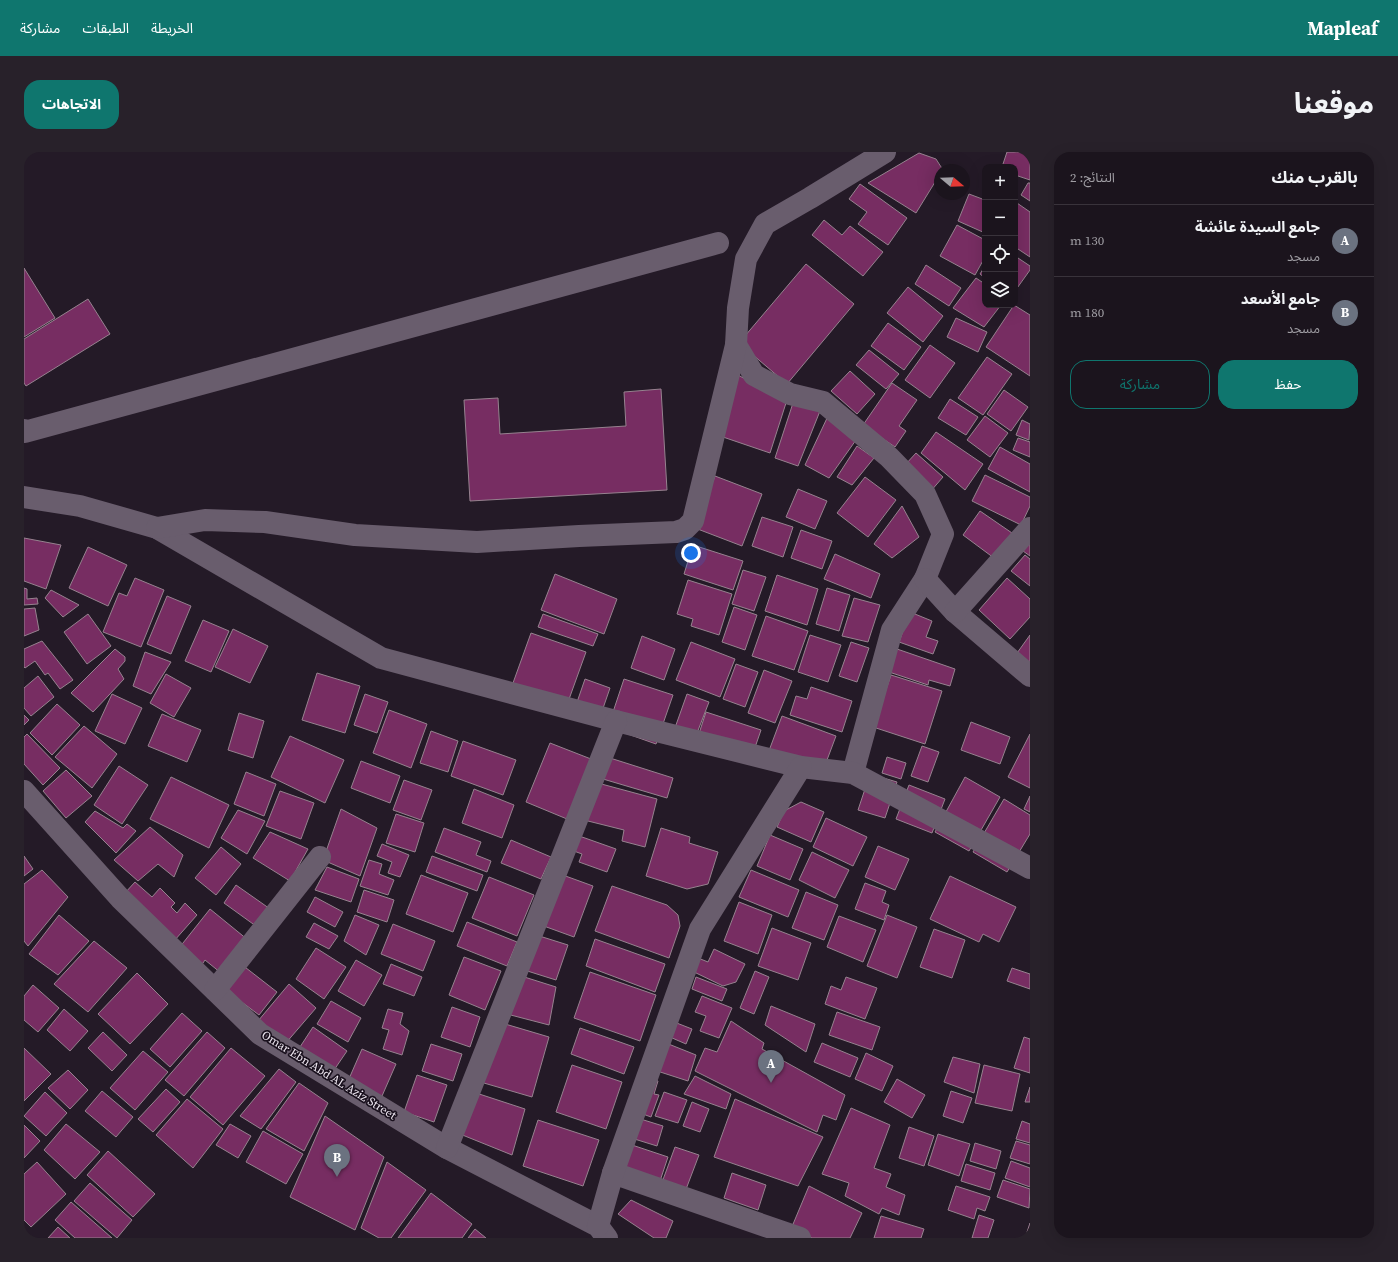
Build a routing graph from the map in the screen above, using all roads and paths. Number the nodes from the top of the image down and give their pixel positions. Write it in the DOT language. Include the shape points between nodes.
graph roads {
  1 [pos="885,152"];
  2 [pos="718,243"];
  3 [pos="736,345"];
  4 [pos="24,430"];
  5 [pos="24,497"];
  6 [pos="156,528"];
  7 [pos="1030,528"];
  8 [pos="925,579"];
  9 [pos="955,612"];
  10 [pos="1030,676"];
  11 [pos="616,720"];
  12 [pos="801,767"];
  13 [pos="854,773"];
  14 [pos="24,791"];
  15 [pos="320,857"];
  16 [pos="1030,868"];
  17 [pos="215,990"];
  18 [pos="447,1148"];
  19 [pos="613,1173"];
  20 [pos="603,1232"];
  21 [pos="800,1238"];
  1 -- 3 [label="street" via="765,224 746,259 738,308"];
  2 -- 4 [label="street" via="25,432"];
  3 -- 6 [label="street" via="693,521 685,529 676,532 477,542 355,535 265,522 206,520"];
  3 -- 8 [label="street" via="754,375 790,394 823,402 889,457 925,494 943,534"];
  5 -- 6 [label="street" via="80,506"];
  6 -- 11 [label="street" via="381,658"];
  7 -- 9 [label="street"];
  8 -- 9 [label="street"];
  8 -- 13 [label="street" via="892,630"];
  9 -- 10 [label="street"];
  11 -- 12 [label="street"];
  11 -- 18 [label="street"];
  12 -- 13 [label="street"];
  12 -- 19 [label="street" via="700,929"];
  13 -- 16 [label="street"];
  14 -- 17 [label="street, Omar Ebn Abd AL Aziz Street" via="120,898"];
  15 -- 17 [label="street"];
  17 -- 18 [label="street, Omar Ebn Abd AL Aziz Street" via="260,1034"];
  18 -- 20 [label="street, Omar Ebn Abd AL Aziz Street"];
  19 -- 20 [label="street"];
  19 -- 21 [label="street"];
}
